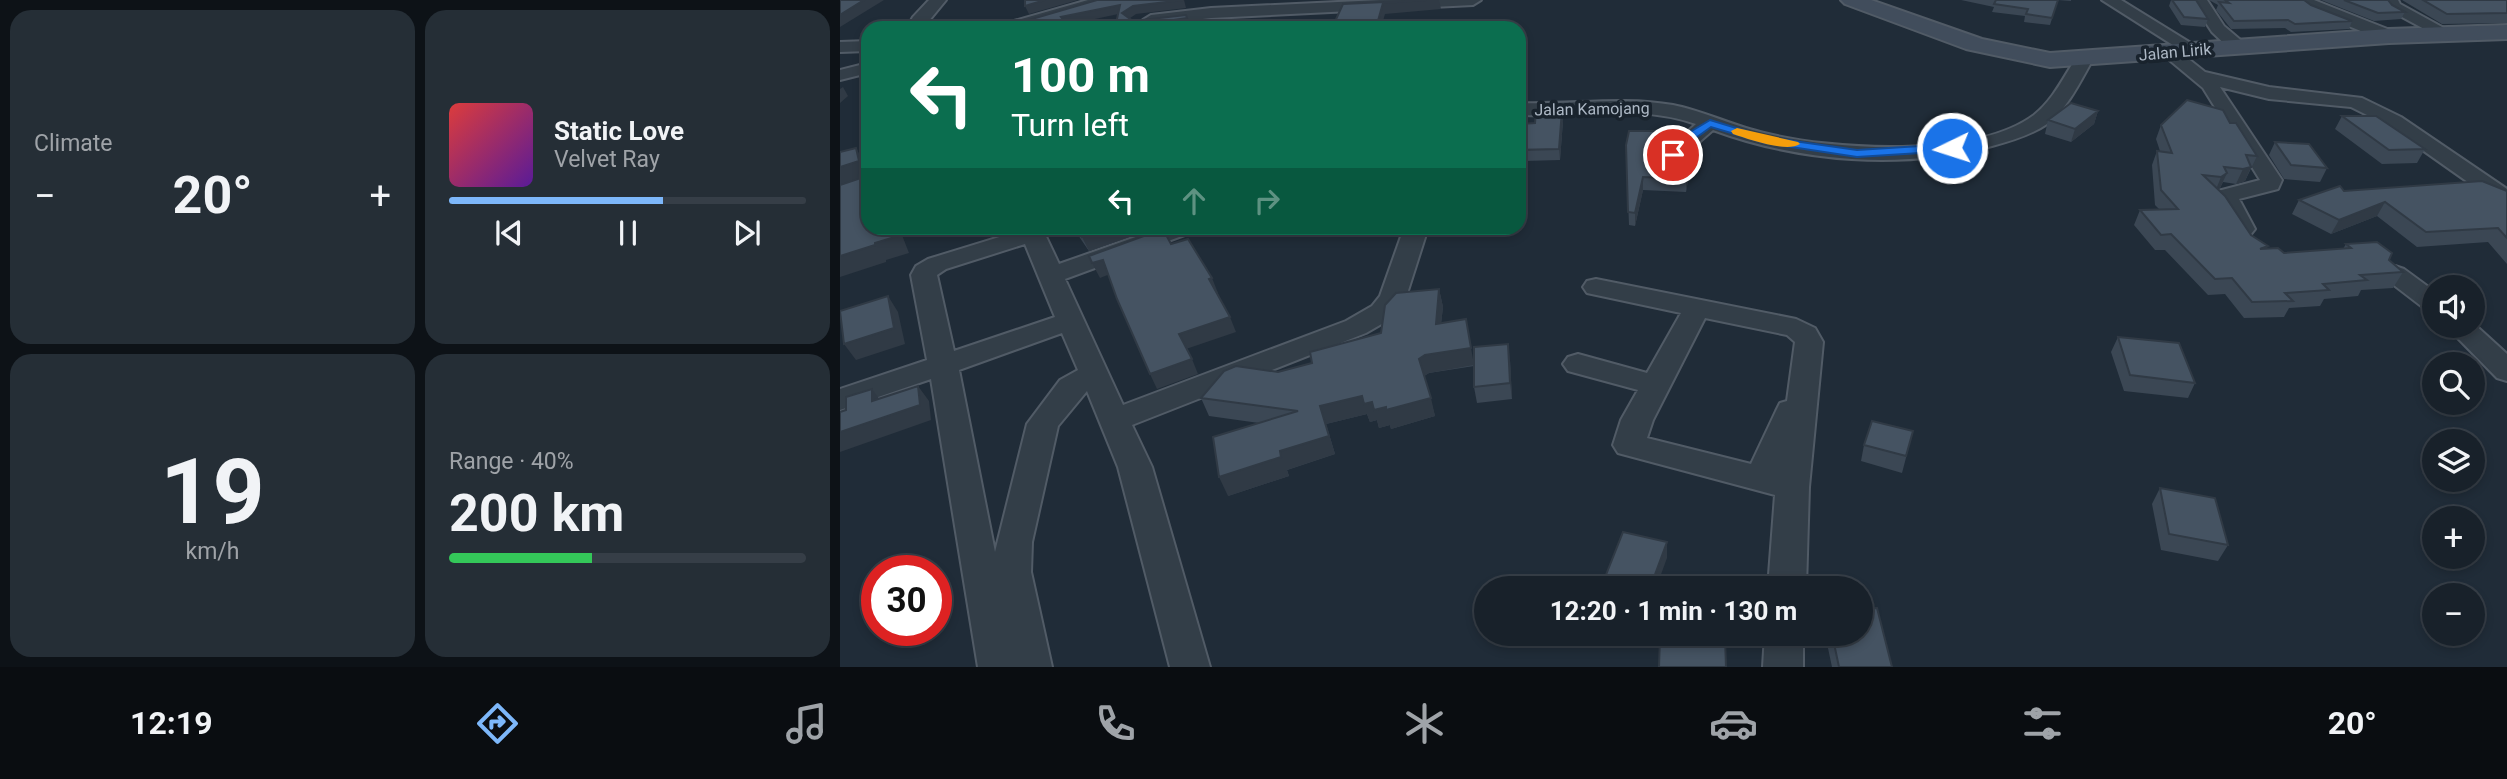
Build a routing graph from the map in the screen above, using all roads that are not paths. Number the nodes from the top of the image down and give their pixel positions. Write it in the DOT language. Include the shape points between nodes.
graph roads {
  1 [pos="938,0"];
  2 [pos="1105,0"];
  3 [pos="1473,0"];
  4 [pos="1852,0"];
  5 [pos="2110,0"];
  6 [pos="2199,0"];
  7 [pos="2303,0"];
  8 [pos="2390,0"];
  9 [pos="1364,3"];
  10 [pos="1243,6"];
  11 [pos="1310,8"];
  12 [pos="918,21"];
  13 [pos="1031,21"];
  14 [pos="1143,21"];
  15 [pos="1305,21"];
  16 [pos="2507,32"];
  17 [pos="2445,33"];
  18 [pos="2389,36"];
  19 [pos="861,46"];
  20 [pos="840,47"];
  21 [pos="2238,47"];
  22 [pos="2181,52"];
  23 [pos="2084,60"];
  24 [pos="861,70"];
  25 [pos="840,75"];
  26 [pos="2200,76"];
  27 [pos="1526,109"];
  28 [pos="1710,123"];
  29 [pos="1662,174"];
  30 [pos="2507,200"];
  31 [pos="1020,235"];
  32 [pos="1033,235"];
  33 [pos="1163,235"];
  34 [pos="1414,235"];
  35 [pos="2259,247"];
  36 [pos="2395,274"];
  37 [pos="1050,276"];
  38 [pos="1596,287"];
  39 [pos="2422,294"];
  40 [pos="1697,308"];
  41 [pos="1071,321"];
  42 [pos="2473,338"];
  43 [pos="1578,364"];
  44 [pos="943,365"];
  45 [pos="2507,371"];
  46 [pos="1094,373"];
  47 [pos="1645,382"];
  48 [pos="1803,385"];
  49 [pos="840,400"];
  50 [pos="1114,420"];
  51 [pos="1761,479"];
  52 [pos="1792,487"];
  53 [pos="1788,576"];
  54 [pos="1784,646"];
  55 [pos="998,667"];
  56 [pos="1032,667"];
  57 [pos="1190,667"];
  58 [pos="1783,667"];
  1 -- 12 [label="street"];
  2 -- 13 [label="street"];
  3 -- 9 [label="street"];
  4 -- 23 [label="main road, Jalan Lirik" via="1987,49 2019,57"];
  5 -- 22 [label="street"];
  6 -- 21 [label="street" via="2218,29"];
  7 -- 18 [label="street"];
  8 -- 17 [label="street" via="2394,8"];
  9 -- 11 [label="street"];
  10 -- 11 [label="street"];
  10 -- 14 [label="street"];
  11 -- 15 [label="street"];
  16 -- 17 [label="main road, Jalan Lirik"];
  17 -- 18 [label="main road, Jalan Lirik"];
  18 -- 21 [label="main road, Jalan Lirik"];
  19 -- 20 [label="street"];
  21 -- 22 [label="main road, Jalan Lirik"];
  22 -- 23 [label="main road, Jalan Lirik"];
  22 -- 26 [label="street"];
  23 -- 28 [label="street, Jalan Kamojang" via="2064,95 2034,124 1975,146 1857,153 1765,140"];
  24 -- 25 [label="street"];
  26 -- 30 [label="street" via="2279,95 2354,102 2394,121"];
  26 -- 35 [label="street" via="2271,180 2226,196 2236,222"];
  27 -- 28 [label="street, Jalan Kamojang" via="1651,107"];
  28 -- 29 [label="street" via="1689,137"];
  31 -- 44 [label="street" via="925,271"];
  32 -- 37 [label="street"];
  33 -- 37 [label="street"];
  34 -- 50 [label="street" via="1393,297 1382,312 1356,327"];
  36 -- 39 [label="street"];
  37 -- 41 [label="street"];
  38 -- 40 [label="street"];
  40 -- 47 [label="street"];
  40 -- 48 [label="street" via="1796,328 1805,334 1809,342"];
  41 -- 44 [label="street"];
  41 -- 46 [label="street"];
  42 -- 45 [label="street"];
  43 -- 47 [label="street"];
  44 -- 49 [label="street"];
  44 -- 55 [label="street"];
  46 -- 50 [label="street"];
  46 -- 56 [label="street" via="1071,387 1043,424 1014,542 1012,572"];
  47 -- 51 [label="street" via="1629,445"];
  48 -- 51 [label="street"];
  48 -- 52 [label="street"];
  50 -- 57 [label="street" via="1135,467"];
  51 -- 52 [label="street"];
  52 -- 53 [label="street"];
  54 -- 58 [label="street"];
}
